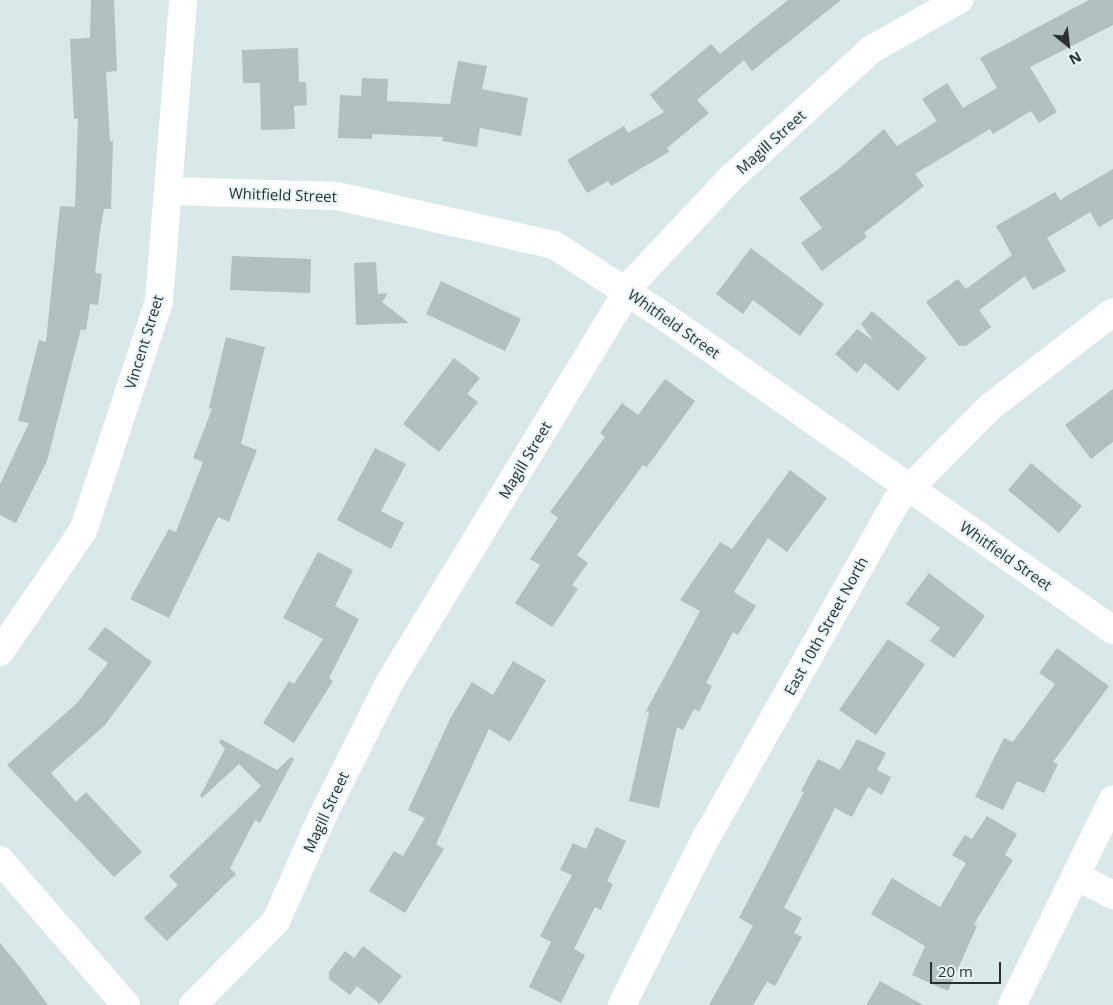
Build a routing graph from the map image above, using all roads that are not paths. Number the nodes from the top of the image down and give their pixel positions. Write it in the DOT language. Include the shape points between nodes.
graph roads {
  1 [pos="183,0"];
  2 [pos="959,0"];
  3 [pos="168,191"];
  4 [pos="627,292"];
  5 [pos="1113,312"];
  6 [pos="909,489"];
  7 [pos="1113,630"];
  8 [pos="0,652"];
  9 [pos="1113,800"];
  10 [pos="0,860"];
  11 [pos="1076,876"];
  12 [pos="1113,895"];
  13 [pos="126,1005"];
  14 [pos="193,1005"];
  15 [pos="622,1005"];
  16 [pos="1012,1005"];
  1 -- 3 [label="street, Vincent Street"];
  2 -- 4 [label="street, Magill Street" via="872,49 731,178"];
  3 -- 4 [label="street, Whitfield Street" via="337,196 554,245"];
  3 -- 8 [label="street, Vincent Street" via="159,300 83,531"];
  4 -- 6 [label="street, Whitfield Street"];
  4 -- 14 [label="street, Magill Street" via="388,685 322,817 276,922"];
  5 -- 6 [label="street, East 10th Street North" via="990,407"];
  6 -- 7 [label="street, Whitfield Street"];
  6 -- 15 [label="street, East 10th Street North" via="896,502 702,845"];
  9 -- 11 [label="street"];
  10 -- 13 [label="street"];
  11 -- 12 [label="street"];
  11 -- 16 [label="street"];
}
